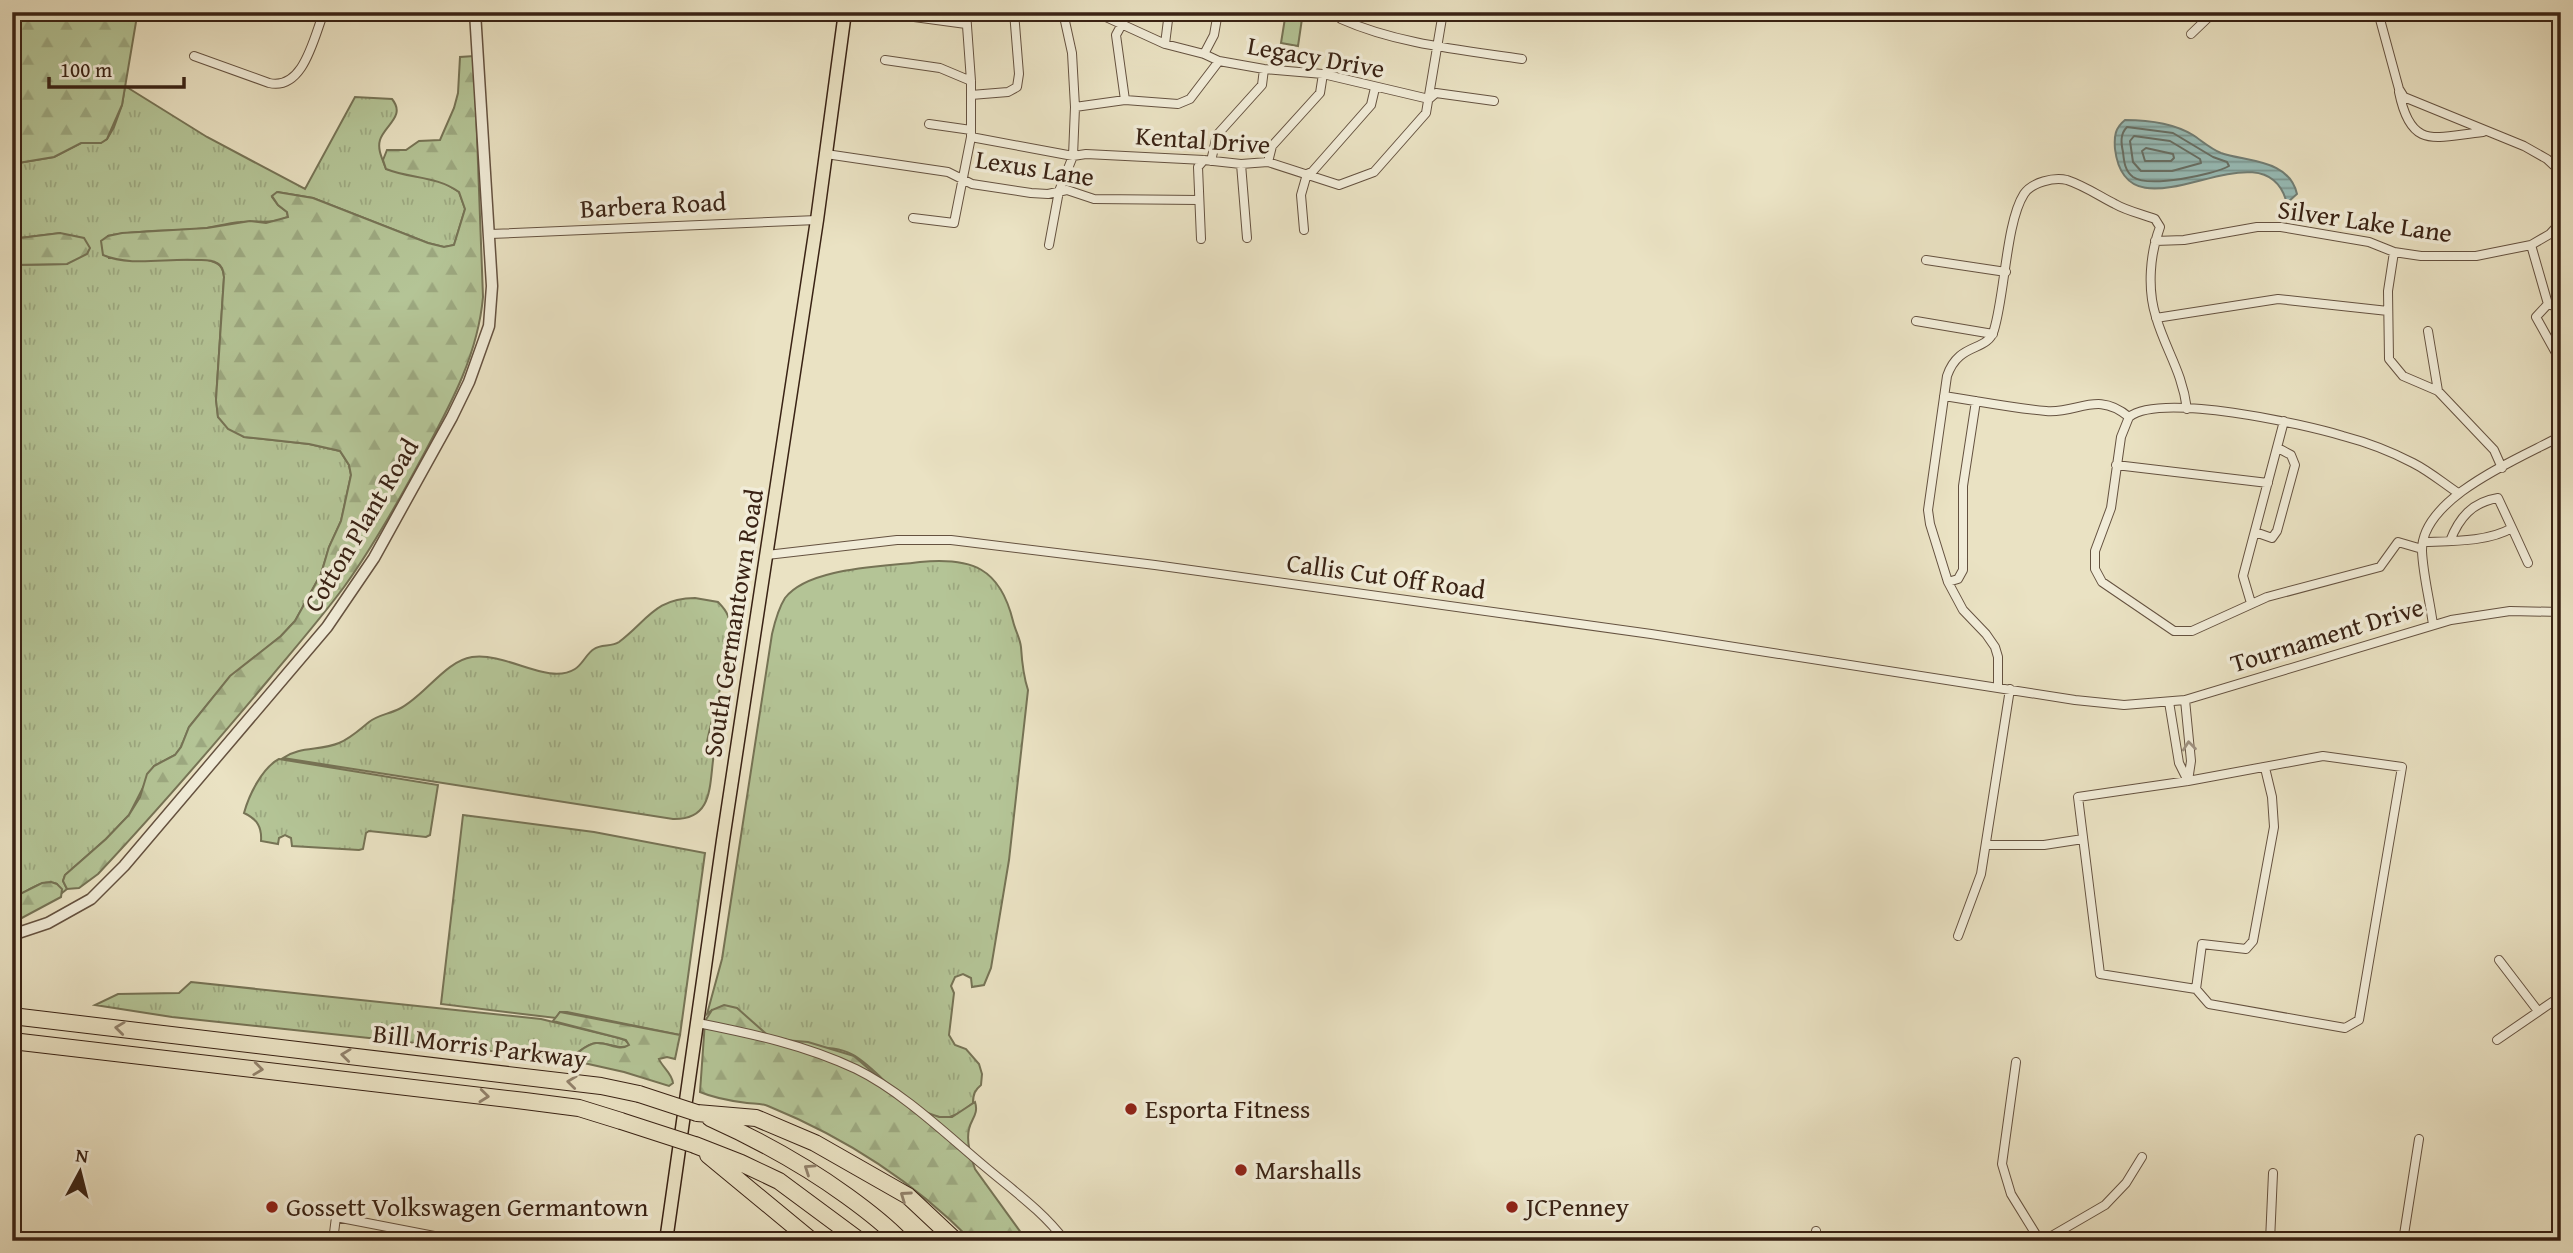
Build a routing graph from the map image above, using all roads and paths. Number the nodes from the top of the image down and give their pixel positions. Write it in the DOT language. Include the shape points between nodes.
graph roads {
  1 [pos="324,12"];
  2 [pos="475,12"];
  3 [pos="845,12"];
  4 [pos="966,12"];
  5 [pos="1014,12"];
  6 [pos="1063,12"];
  7 [pos="1095,12"];
  8 [pos="1124,12"];
  9 [pos="1169,12"];
  10 [pos="1218,12"];
  11 [pos="1342,12"];
  12 [pos="1443,12"];
  13 [pos="1536,12"];
  14 [pos="2214,12"];
  15 [pos="2378,12"];
  16 [pos="892,14"];
  17 [pos="1548,14"];
  18 [pos="966,24"];
  19 [pos="1122,24"];
  20 [pos="2191,34"];
  21 [pos="1164,44"];
  22 [pos="1437,47"];
  23 [pos="1204,54"];
  24 [pos="194,56"];
  25 [pos="1522,59"];
  26 [pos="885,60"];
  27 [pos="1219,61"];
  28 [pos="1264,69"];
  29 [pos="1324,74"];
  30 [pos="971,81"];
  31 [pos="1375,88"];
  32 [pos="2399,89"];
  33 [pos="971,95"];
  34 [pos="1429,99"];
  35 [pos="1125,100"];
  36 [pos="1494,101"];
  37 [pos="1075,107"];
  38 [pos="929,124"];
  39 [pos="2485,132"];
  40 [pos="971,134"];
  41 [pos="826,154"];
  42 [pos="1073,156"];
  43 [pos="1207,160"];
  44 [pos="1268,163"];
  45 [pos="1241,164"];
  46 [pos="2561,172"];
  47 [pos="1307,174"];
  48 [pos="962,178"];
  49 [pos="1059,191"];
  50 [pos="1199,200"];
  51 [pos="913,218"];
  52 [pos="817,220"];
  53 [pos="2561,222"];
  54 [pos="1304,230"];
  55 [pos="491,234"];
  56 [pos="1201,239"];
  57 [pos="1247,239"];
  58 [pos="2155,241"];
  59 [pos="1049,244"];
  60 [pos="2531,245"];
  61 [pos="2395,252"];
  62 [pos="1926,260"];
  63 [pos="2006,271"];
  64 [pos="2549,304"];
  65 [pos="2388,311"];
  66 [pos="2156,317"];
  67 [pos="2561,318"];
  68 [pos="1916,321"];
  69 [pos="2428,331"];
  70 [pos="1993,334"];
  71 [pos="2561,362"];
  72 [pos="2438,391"];
  73 [pos="1944,396"];
  74 [pos="1976,401"];
  75 [pos="2187,409"];
  76 [pos="2129,417"];
  77 [pos="2284,421"];
  78 [pos="2561,436"];
  79 [pos="2278,448"];
  80 [pos="2116,465"];
  81 [pos="2502,468"];
  82 [pos="2268,483"];
  83 [pos="2458,493"];
  84 [pos="2512,528"];
  85 [pos="2255,533"];
  86 [pos="2450,541"];
  87 [pos="2423,545"];
  88 [pos="767,555"];
  89 [pos="2528,563"];
  90 [pos="1948,582"];
  91 [pos="2251,603"];
  92 [pos="2561,612"];
  93 [pos="2433,625"];
  94 [pos="1998,687"];
  95 [pos="2010,689"];
  96 [pos="2185,700"];
  97 [pos="2169,702"];
  98 [pos="2107,704"];
  99 [pos="2265,768"];
  100 [pos="2188,781"];
  101 [pos="2083,839"];
  102 [pos="1986,845"];
  103 [pos="12,935"];
  104 [pos="1958,936"];
  105 [pos="2499,960"];
  106 [pos="2196,989"];
  107 [pos="2561,996"];
  108 [pos="2538,1011"];
  109 [pos="12,1016"];
  110 [pos="698,1023"];
  111 [pos="2497,1040"];
  112 [pos="12,1041"];
  113 [pos="2016,1062"];
  114 [pos="697,1113"];
  115 [pos="2419,1139"];
  116 [pos="695,1145"];
  117 [pos="2143,1157"];
  118 [pos="2273,1172"];
  119 [pos="333,1241"];
  120 [pos="460,1241"];
  121 [pos="666,1241"];
  122 [pos="812,1241"];
  123 [pos="860,1241"];
  124 [pos="901,1241"];
  125 [pos="956,1241"];
  126 [pos="1065,1241"];
  127 [pos="2042,1241"];
  128 [pos="2270,1241"];
  129 [pos="2403,1241"];
  1 -- 24 [label="street" via="303,64 282,85"];
  2 -- 55 [label="street, Cotton Plant Road"];
  3 -- 41 [label="main road, South Germantown Road"];
  4 -- 18 [label="street"];
  5 -- 33 [label="street" via="1017,88"];
  6 -- 37 [label="street" via="1072,53"];
  7 -- 19 [label="street, Legacy Drive"];
  8 -- 19 [label="street"];
  9 -- 21 [label="street"];
  10 -- 23 [label="street"];
  11 -- 22 [label="street" via="1341,19 1352,24"];
  12 -- 22 [label="street, Kental Drive"];
  13 -- 17 [label="street"];
  14 -- 20 [label="street"];
  15 -- 32 [label="street"];
  16 -- 18 [label="street"];
  18 -- 30 [label="street"];
  19 -- 21 [label="street, Legacy Drive"];
  19 -- 35 [label="street" via="1116,35"];
  21 -- 23 [label="street, Legacy Drive"];
  22 -- 25 [label="street"];
  22 -- 34 [label="street, Kental Drive"];
  23 -- 27 [label="street, Legacy Drive"];
  26 -- 30 [label="street" via="940,68"];
  27 -- 28 [label="street, Legacy Drive"];
  27 -- 35 [label="street" via="1190,99 1178,104"];
  28 -- 29 [label="street, Legacy Drive"];
  28 -- 43 [label="street" via="1262,86 1217,135"];
  29 -- 31 [label="street, Legacy Drive"];
  29 -- 44 [label="street" via="1320,93 1272,146"];
  30 -- 33 [label="street"];
  31 -- 34 [label="street, Legacy Drive"];
  31 -- 47 [label="street" via="1371,105"];
  32 -- 39 [label="street" via="2404,97"];
  32 -- 39 [label="street" via="2404,115 2423,136"];
  33 -- 40 [label="street"];
  34 -- 36 [label="street, Legacy Drive" via="1436,93"];
  34 -- 47 [label="street, Kental Drive" via="1426,113 1374,172 1339,185"];
  35 -- 37 [label="street"];
  37 -- 42 [label="street"];
  38 -- 40 [label="street, Kental Drive"];
  39 -- 46 [label="street" via="2524,146"];
  40 -- 42 [label="street, Kental Drive"];
  40 -- 48 [label="street"];
  41 -- 48 [label="street, Lexus Lane"];
  41 -- 52 [label="main road, South Germantown Road"];
  42 -- 43 [label="street, Kental Drive"];
  42 -- 49 [label="street"];
  43 -- 45 [label="street, Kental Drive"];
  43 -- 50 [label="street" via="1198,167"];
  44 -- 45 [label="street, Kental Drive"];
  44 -- 47 [label="street, Kental Drive"];
  45 -- 57 [label="street"];
  47 -- 54 [label="street" via="1301,195"];
  48 -- 49 [label="street, Lexus Lane" via="978,186 1048,194"];
  48 -- 51 [label="street" via="954,223"];
  49 -- 50 [label="street, Lexus Lane" via="1099,199"];
  49 -- 59 [label="street"];
  50 -- 56 [label="street"];
  52 -- 55 [label="street, Barbera Road"];
  52 -- 88 [label="main road, South Germantown Road"];
  53 -- 60 [label="street, Silver Lake Lane"];
  55 -- 103 [label="street, Cotton Plant Road" via="492,306 483,349 452,417 374,558 327,627 91,899 48,923"];
  58 -- 61 [label="street, Silver Lake Lane" via="2257,226 2281,227 2369,242"];
  58 -- 63 [label="street" via="2160,227 2155,219 2064,179 2052,179 2025,192 2017,210"];
  58 -- 66 [label="street"];
  60 -- 61 [label="street, Silver Lake Lane" via="2476,256"];
  60 -- 64 [label="street"];
  61 -- 65 [label="street"];
  62 -- 63 [label="street"];
  63 -- 70 [label="street"];
  64 -- 67 [label="street"];
  64 -- 71 [label="street" via="2536,317"];
  65 -- 66 [label="street" via="2278,299"];
  65 -- 72 [label="street" via="2389,359 2403,376"];
  66 -- 75 [label="street" via="2184,386"];
  68 -- 70 [label="street"];
  69 -- 72 [label="street"];
  70 -- 73 [label="street" via="1952,362"];
  72 -- 81 [label="street" via="2494,450"];
  73 -- 74 [label="street"];
  73 -- 90 [label="street" via="1928,510"];
  74 -- 76 [label="street" via="2052,411 2095,403"];
  74 -- 90 [label="street" via="1963,486 1963,570 1958,579"];
  75 -- 76 [label="street" via="2150,408"];
  75 -- 77 [label="street"];
  76 -- 80 [label="street"];
  77 -- 79 [label="street"];
  77 -- 83 [label="street" via="2346,436 2414,463"];
  78 -- 81 [label="street"];
  79 -- 82 [label="street"];
  79 -- 85 [label="street" via="2291,455 2295,465 2281,518 2272,538"];
  80 -- 82 [label="street"];
  80 -- 91 [label="street" via="2111,508 2094,558 2102,582 2174,631 2192,631"];
  81 -- 83 [label="street"];
  82 -- 85 [label="street"];
  83 -- 87 [label="street" via="2437,512"];
  84 -- 86 [label="street"];
  84 -- 86 [label="street" via="2498,498 2469,510 2458,521"];
  84 -- 89 [label="street"];
  85 -- 91 [label="street" via="2244,576"];
  86 -- 87 [label="street"];
  87 -- 91 [label="street" via="2398,542 2380,567"];
  87 -- 93 [label="street"];
  88 -- 94 [label="street, Callis Cut Off Road" via="897,540 951,540 1664,636"];
  88 -- 110 [label="main road, South Germantown Road"];
  90 -- 94 [label="street" via="1963,610 1995,647"];
  92 -- 93 [label="street, Tournament Drive" via="2510,611"];
  93 -- 96 [label="street, Tournament Drive"];
  94 -- 95 [label="street, Callis Cut Off Road"];
  95 -- 98 [label="street, Callis Cut Off Road"];
  95 -- 102 [label="street"];
  96 -- 97 [label="street, Tournament Drive"];
  100 -- 96 [label="street, one-way"];
  97 -- 98 [label="street, Tournament Drive"];
  97 -- 100 [label="street" via="2179,763"];
  99 -- 100 [label="street"];
  99 -- 106 [label="street" via="2274,827 2253,941 2246,949 2202,944"];
  99 -- 106 [label="street" via="2323,756 2402,767 2359,1020 2345,1028 2209,1004"];
  100 -- 101 [label="street" via="2078,797"];
  101 -- 102 [label="street" via="2044,845"];
  101 -- 106 [label="street" via="2100,974"];
  102 -- 104 [label="street" via="1981,874"];
  105 -- 108 [label="street"];
  107 -- 108 [label="street"];
  108 -- 111 [label="street"];
  114 -- 109 [label="highway, Bill Morris Parkway, one-way, bridge" via="601,1086"];
  110 -- 121 [label="main road, South Germantown Road"];
  110 -- 126 [label="street" via="795,1044 858,1070 940,1127 1036,1209"];
  112 -- 116 [label="highway, Bill Morris Parkway, one-way, bridge" via="579,1108"];
  113 -- 127 [label="street" via="2002,1164 2011,1194"];
  124 -- 114 [label="highway, Bill Morris Parkway, one-way" via="806,1167"];
  125 -- 114 [label="highway, one-way" via="908,1196 815,1143 756,1118"];
  115 -- 129 [label="street"];
  116 -- 122 [label="highway"];
  116 -- 123 [label="highway, Bill Morris Parkway" via="779,1181"];
  117 -- 127 [label="street" via="2105,1205"];
  118 -- 128 [label="street"];
  119 -- 120 [label="street" via="336,1217"];
}
